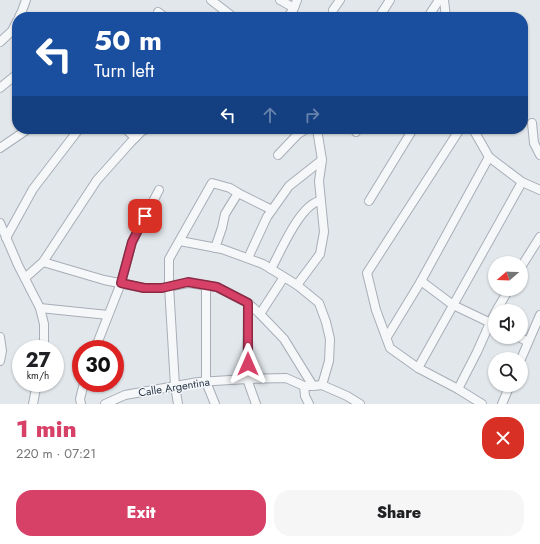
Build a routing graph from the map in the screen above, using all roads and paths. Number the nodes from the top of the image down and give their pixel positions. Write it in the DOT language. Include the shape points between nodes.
graph roads {
  1 [pos="26,0"];
  2 [pos="212,0"];
  3 [pos="280,0"];
  4 [pos="340,0"];
  5 [pos="390,0"];
  6 [pos="439,0"];
  7 [pos="444,0"];
  8 [pos="296,4"];
  9 [pos="333,10"];
  10 [pos="22,12"];
  11 [pos="227,12"];
  12 [pos="382,12"];
  13 [pos="431,12"];
  14 [pos="445,12"];
  15 [pos="12,30"];
  16 [pos="0,42"];
  17 [pos="12,78"];
  18 [pos="0,88"];
  19 [pos="532,123"];
  20 [pos="21,134"];
  21 [pos="75,134"];
  22 [pos="131,134"];
  23 [pos="140,134"];
  24 [pos="294,134"];
  25 [pos="318,134"];
  26 [pos="410,134"];
  27 [pos="457,134"];
  28 [pos="476,134"];
  29 [pos="135,138"];
  30 [pos="537,140"];
  31 [pos="0,148"];
  32 [pos="278,155"];
  33 [pos="540,155"];
  34 [pos="489,157"];
  35 [pos="322,160"];
  36 [pos="522,182"];
  37 [pos="159,190"];
  38 [pos="540,190"];
  39 [pos="238,193"];
  40 [pos="321,201"];
  41 [pos="369,201"];
  42 [pos="272,210"];
  43 [pos="0,223"];
  44 [pos="540,237"];
  45 [pos="6,238"];
  46 [pos="180,241"];
  47 [pos="215,248"];
  48 [pos="528,256"];
  49 [pos="248,258"];
  50 [pos="43,262"];
  51 [pos="271,269"];
  52 [pos="284,277"];
  53 [pos="24,278"];
  54 [pos="421,281"];
  55 [pos="121,283"];
  56 [pos="206,285"];
  57 [pos="297,285"];
  58 [pos="169,286"];
  59 [pos="248,303"];
  60 [pos="453,305"];
  61 [pos="40,308"];
  62 [pos="260,314"];
  63 [pos="108,315"];
  64 [pos="540,315"];
  65 [pos="488,322"];
  66 [pos="488,331"];
  67 [pos="0,337"];
  68 [pos="387,337"];
  69 [pos="44,340"];
  70 [pos="99,340"];
  71 [pos="528,342"];
  72 [pos="0,358"];
  73 [pos="418,368"];
  74 [pos="247,379"];
  75 [pos="206,382"];
  76 [pos="322,385"];
  77 [pos="175,386"];
  78 [pos="309,386"];
  79 [pos="458,389"];
  80 [pos="35,392"];
  81 [pos="82,392"];
  82 [pos="507,392"];
  83 [pos="33,404"];
  84 [pos="81,404"];
  85 [pos="105,404"];
  86 [pos="178,404"];
  87 [pos="215,404"];
  88 [pos="256,404"];
  89 [pos="309,404"];
  90 [pos="360,404"];
  91 [pos="482,404"];
  92 [pos="502,404"];
  1 -- 10 [label="street"];
  2 -- 11 [label="street"];
  3 -- 8 [label="street"];
  4 -- 9 [label="street"];
  5 -- 12 [label="street"];
  6 -- 13 [label="street"];
  7 -- 14 [label="street"];
  15 -- 16 [label="street"];
  17 -- 18 [label="street"];
  19 -- 30 [label="street"];
  20 -- 31 [label="street"];
  21 -- 45 [label="street" via="33,189"];
  22 -- 29 [label="street"];
  23 -- 29 [label="street"];
  24 -- 32 [label="street"];
  25 -- 35 [label="street"];
  26 -- 41 [label="street"];
  27 -- 68 [label="street" via="367,273 376,310"];
  28 -- 34 [label="street"];
  29 -- 50 [label="street" via="97,180"];
  30 -- 33 [label="street"];
  34 -- 36 [label="street"];
  34 -- 54 [label="street"];
  35 -- 40 [label="street" via="319,181"];
  35 -- 42 [label="street" via="289,186"];
  36 -- 38 [label="street"];
  36 -- 60 [label="street"];
  37 -- 55 [label="street" via="132,242"];
  39 -- 42 [label="street"];
  39 -- 46 [label="street" via="230,188 212,184"];
  39 -- 47 [label="street" via="225,214"];
  40 -- 51 [label="street" via="311,205 293,226"];
  40 -- 57 [label="street" via="324,232 320,254"];
  42 -- 49 [label="street"];
  43 -- 45 [label="street"];
  44 -- 48 [label="street"];
  45 -- 53 [label="street"];
  46 -- 47 [label="street"];
  46 -- 58 [label="street" via="170,258"];
  47 -- 49 [label="street"];
  49 -- 51 [label="street"];
  50 -- 53 [label="street"];
  50 -- 55 [label="street"];
  51 -- 52 [label="street"];
  52 -- 57 [label="street"];
  52 -- 62 [label="street"];
  53 -- 61 [label="street"];
  54 -- 60 [label="street"];
  54 -- 68 [label="street"];
  55 -- 58 [label="street" via="144,288"];
  55 -- 63 [label="street"];
  56 -- 58 [label="street" via="188,282"];
  56 -- 59 [label="street" via="217,287"];
  56 -- 75 [label="street"];
  57 -- 76 [label="street" via="319,303 329,333 329,361"];
  58 -- 77 [label="street"];
  59 -- 62 [label="street"];
  59 -- 74 [label="street"];
  60 -- 65 [label="street"];
  60 -- 73 [label="street"];
  61 -- 63 [label="street"];
  61 -- 69 [label="street"];
  62 -- 78 [label="street" via="284,339"];
  63 -- 70 [label="street"];
  64 -- 71 [label="street"];
  66 -- 79 [label="street"];
  67 -- 72 [label="street"];
  68 -- 73 [label="street" via="390,348"];
  73 -- 79 [label="street"];
  74 -- 75 [label="street, Calle Argentina"];
  74 -- 78 [label="street, Calle Argentina" via="286,378"];
  74 -- 88 [label="street"];
  75 -- 77 [label="street, Calle Argentina"];
  75 -- 87 [label="street"];
  76 -- 78 [label="street, Calle Argentina"];
  76 -- 90 [label="street"];
  77 -- 85 [label="street, Calle Argentina" via="125,395"];
  77 -- 86 [label="street"];
  78 -- 89 [label="street" via="305,396"];
  79 -- 91 [label="street"];
  80 -- 83 [label="street"];
  81 -- 84 [label="street"];
  82 -- 92 [label="street"];
}
